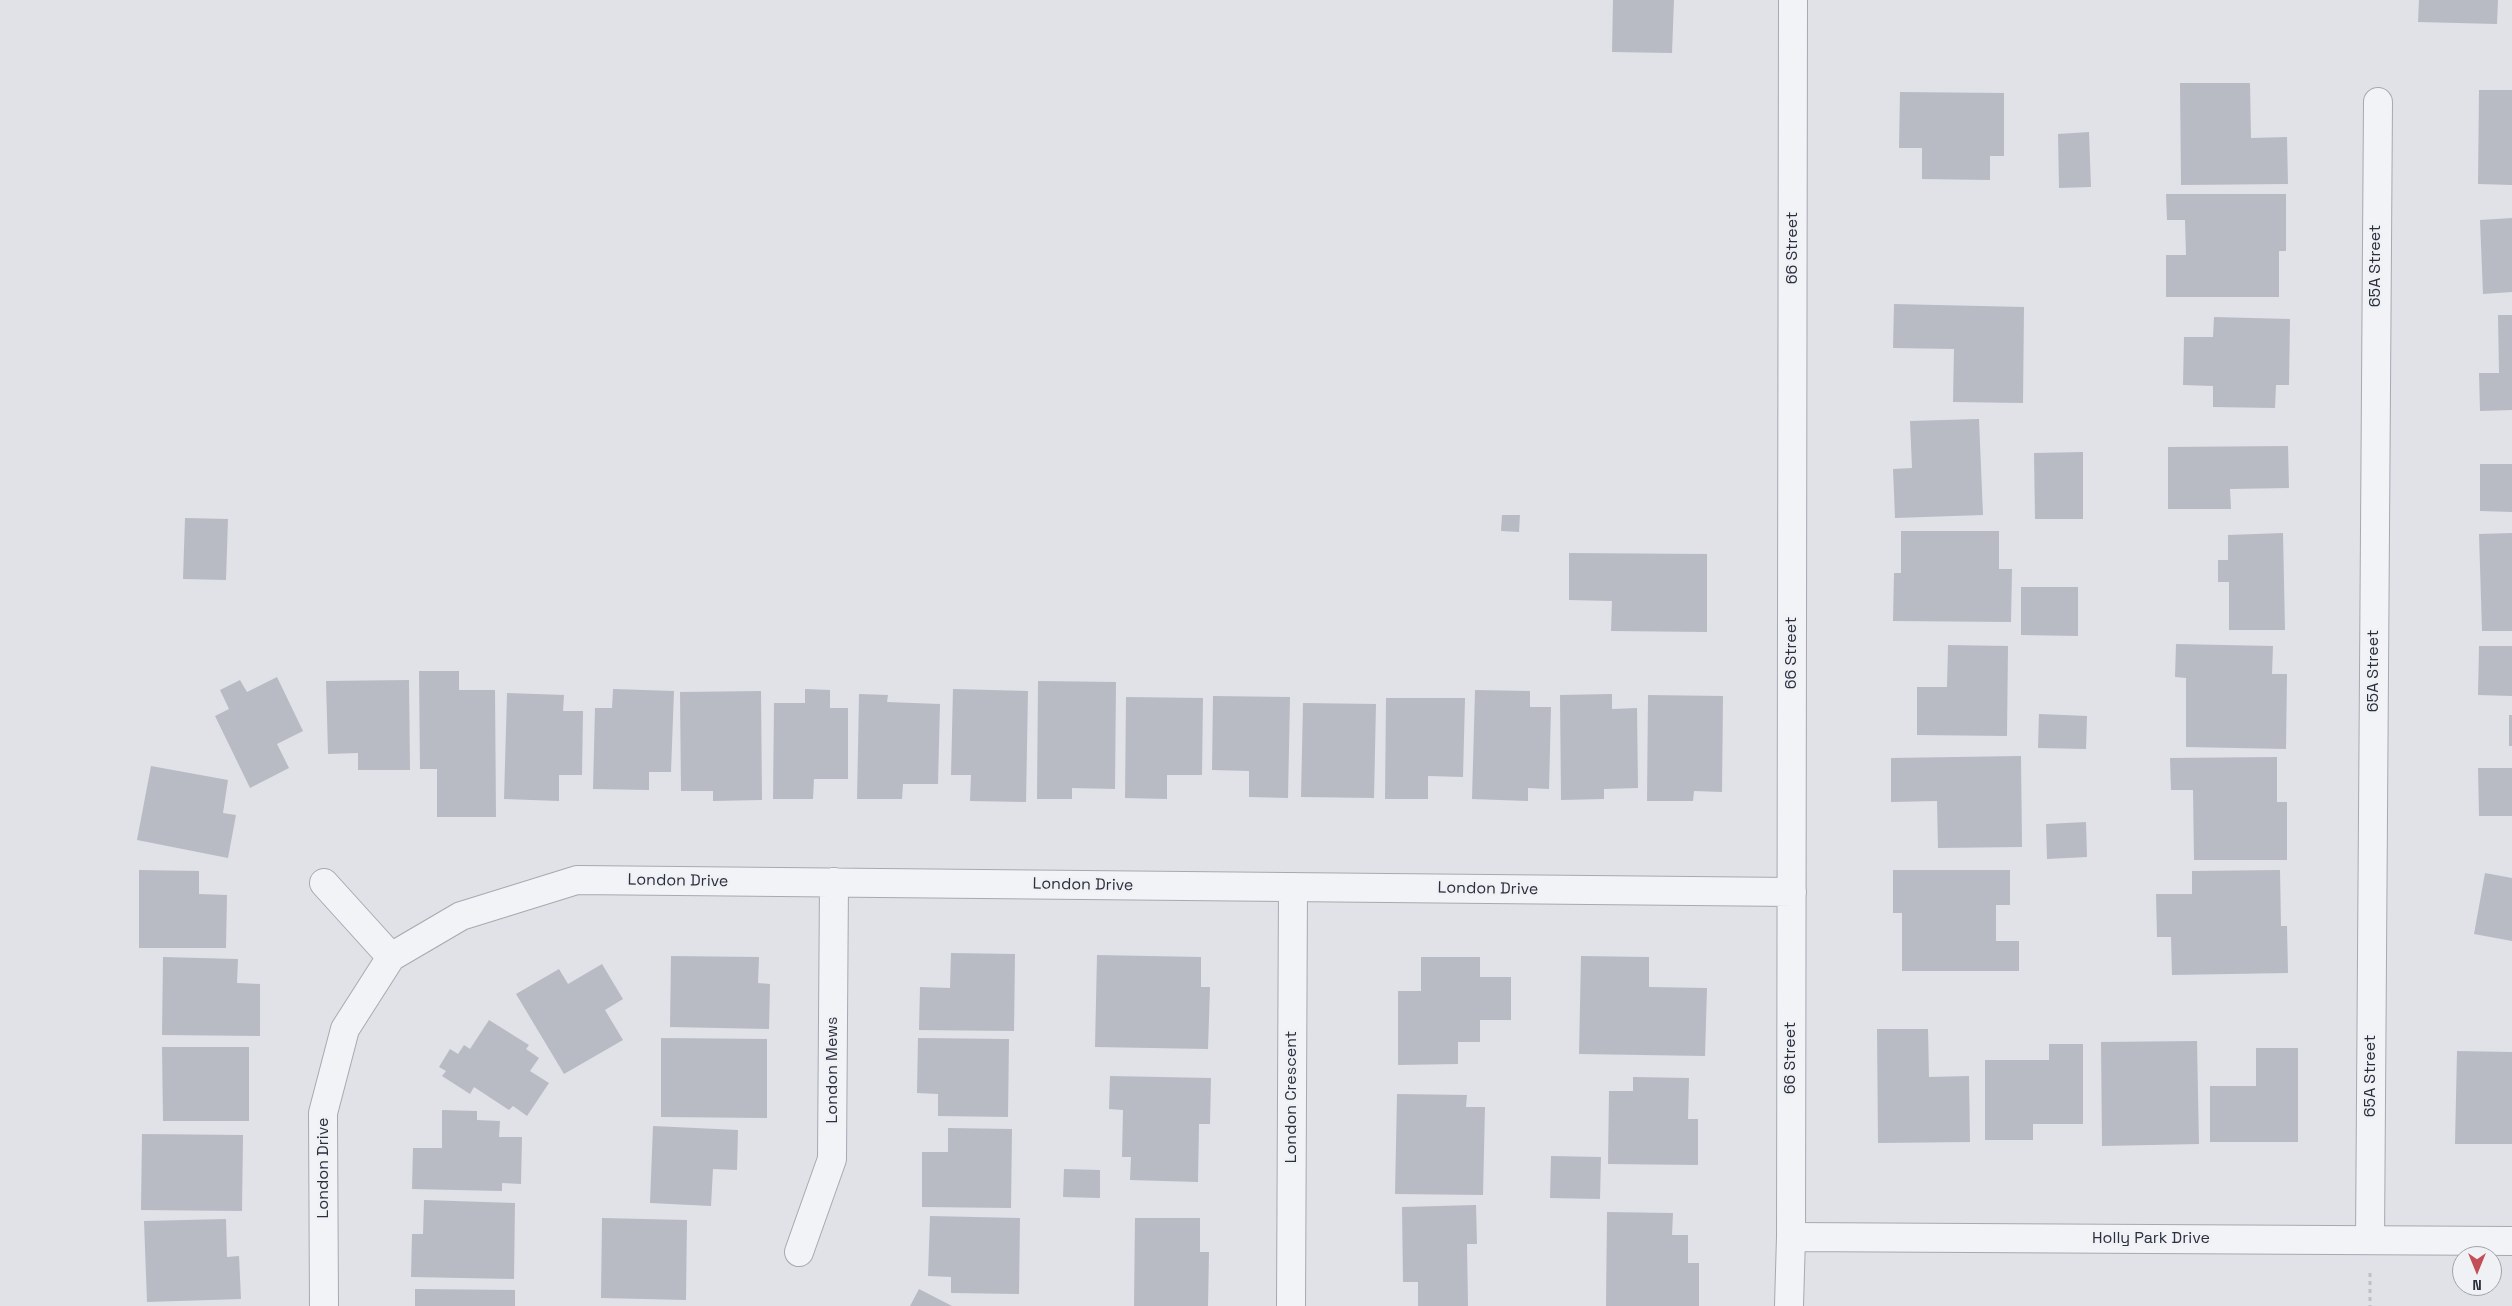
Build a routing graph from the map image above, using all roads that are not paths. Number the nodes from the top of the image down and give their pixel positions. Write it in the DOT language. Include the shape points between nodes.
graph roads {
  1 [pos="1793,0"];
  2 [pos="2378,102"];
  3 [pos="834,882"];
  4 [pos="324,884"];
  5 [pos="1293,887"];
  6 [pos="1792,892"];
  7 [pos="391,957"];
  8 [pos="1790,1237"];
  9 [pos="2370,1240"];
  10 [pos="2512,1241"];
  11 [pos="799,1252"];
  12 [pos="324,1306"];
  13 [pos="1291,1306"];
  14 [pos="1789,1306"];
  1 -- 6 [label="street, 66 Street"];
  2 -- 9 [label="street, 65A Street"];
  3 -- 5 [label="street, London Drive"];
  3 -- 7 [label="street, London Drive" via="577,880 461,916"];
  3 -- 11 [label="street, London Mews" via="832,1159"];
  4 -- 7 [label="street"];
  5 -- 6 [label="street, London Drive"];
  5 -- 13 [label="street, London Crescent"];
  6 -- 8 [label="street, 66 Street"];
  7 -- 12 [label="street, London Drive" via="345,1029 323,1114"];
  8 -- 9 [label="street, Holly Park Drive"];
  8 -- 14 [label="street, 66 Street"];
  9 -- 10 [label="street, Holly Park Drive"];
}
